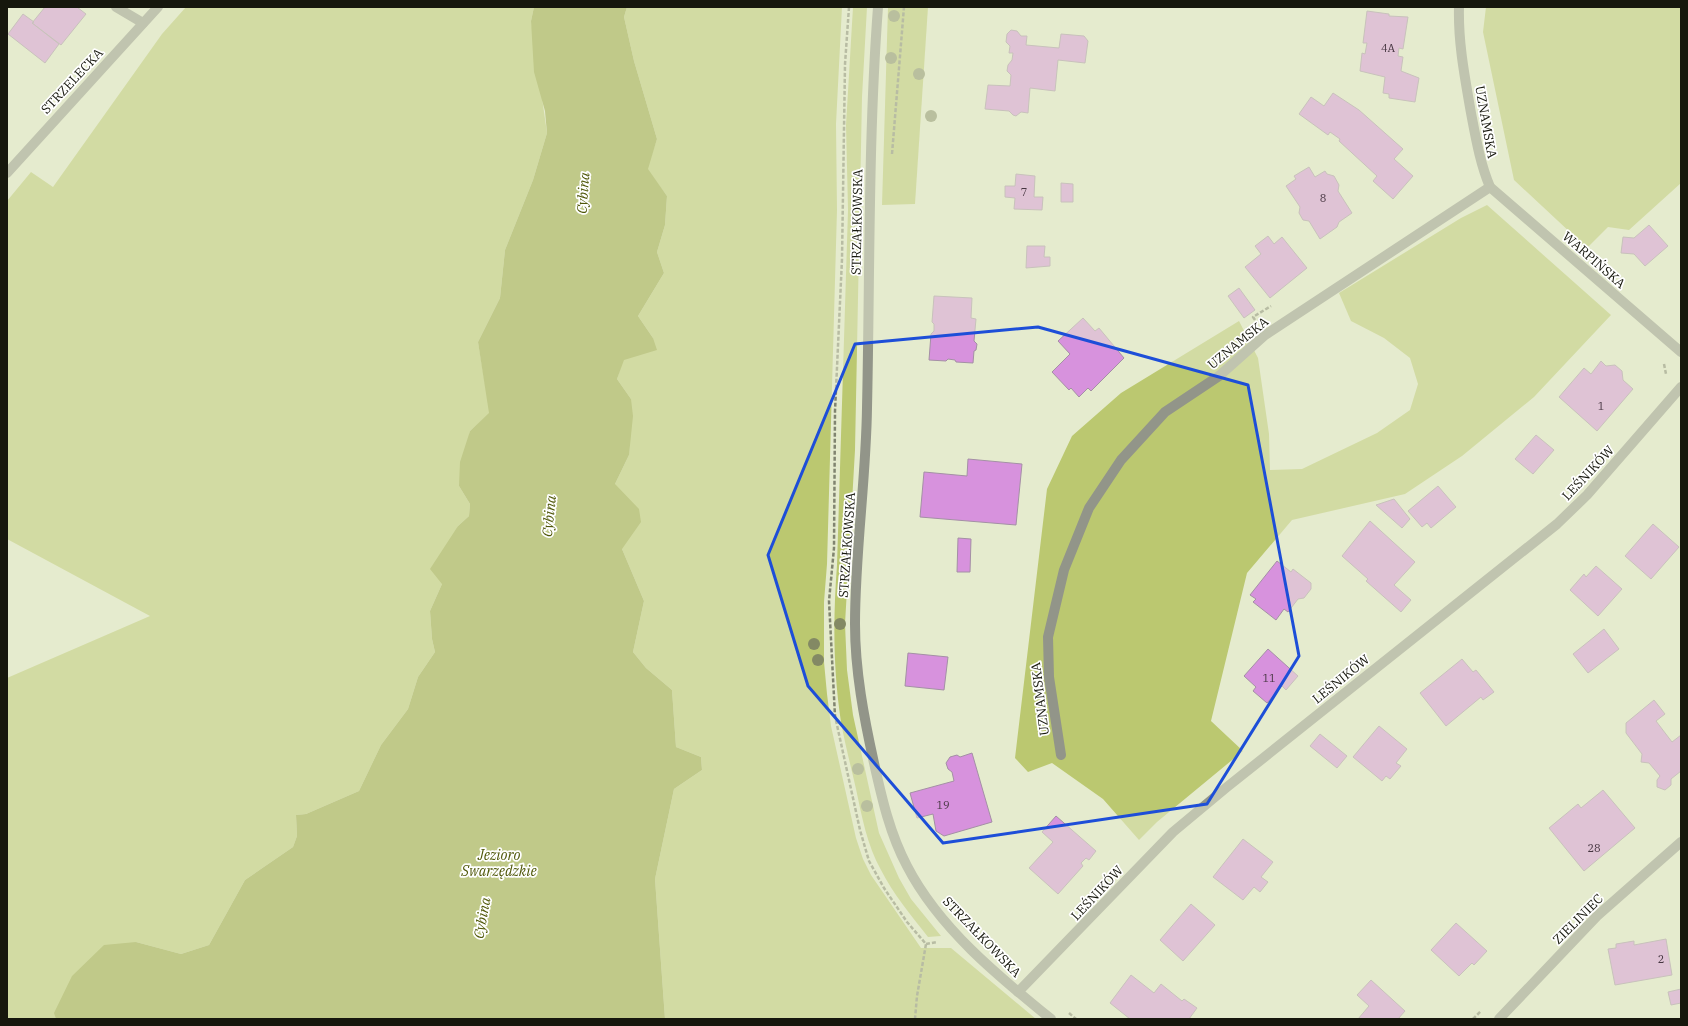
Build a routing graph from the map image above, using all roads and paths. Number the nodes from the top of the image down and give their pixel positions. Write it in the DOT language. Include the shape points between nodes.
graph roads {
  1 [pos="116,7"];
  2 [pos="158,7"];
  3 [pos="878,7"];
  4 [pos="904,7"];
  5 [pos="1459,7"];
  6 [pos="144,23"];
  7 [pos="892,159"];
  8 [pos="7,173"];
  9 [pos="1490,187"];
  10 [pos="1272,305"];
  11 [pos="1266,335"];
  12 [pos="1681,352"];
  13 [pos="1663,358"];
  14 [pos="1666,378"];
  15 [pos="1681,387"];
  16 [pos="1061,755"];
  17 [pos="1681,842"];
  18 [pos="926,944"];
  19 [pos="1018,992"];
  20 [pos="915,1019"];
  21 [pos="1051,1019"];
  22 [pos="1499,1019"];
  1 -- 6 [label="street"];
  2 -- 6 [label="street, STRZELECKA"];
  3 -- 19 [label="street, STRZAŁKOWSKA" via="872,132 866,455 855,624 860,687 882,799 892,832 907,866 927,899 954,931"];
  4 -- 7 [label="path"];
  5 -- 9 [label="street, UZNAMSKA" via="1466,82 1481,168"];
  6 -- 8 [label="street, STRZELECKA"];
  9 -- 11 [label="street, UZNAMSKA"];
  9 -- 12 [label="street, WARPIŃSKA"];
  10 -- 11 [label="path" via="1253,317"];
  11 -- 16 [label="street, UZNAMSKA" via="1219,376 1165,412 1121,460 1089,508 1064,570 1048,637 1049,677"];
  13 -- 14 [label="path"];
  15 -- 19 [label="street, LEŚNIKÓW" via="1592,490 1557,524 1172,832"];
  17 -- 22 [label="street, ZIELINIEC" via="1597,916"];
  18 -- 20 [label="path"];
  19 -- 21 [label="street, STRZAŁKOWSKA"];
}
